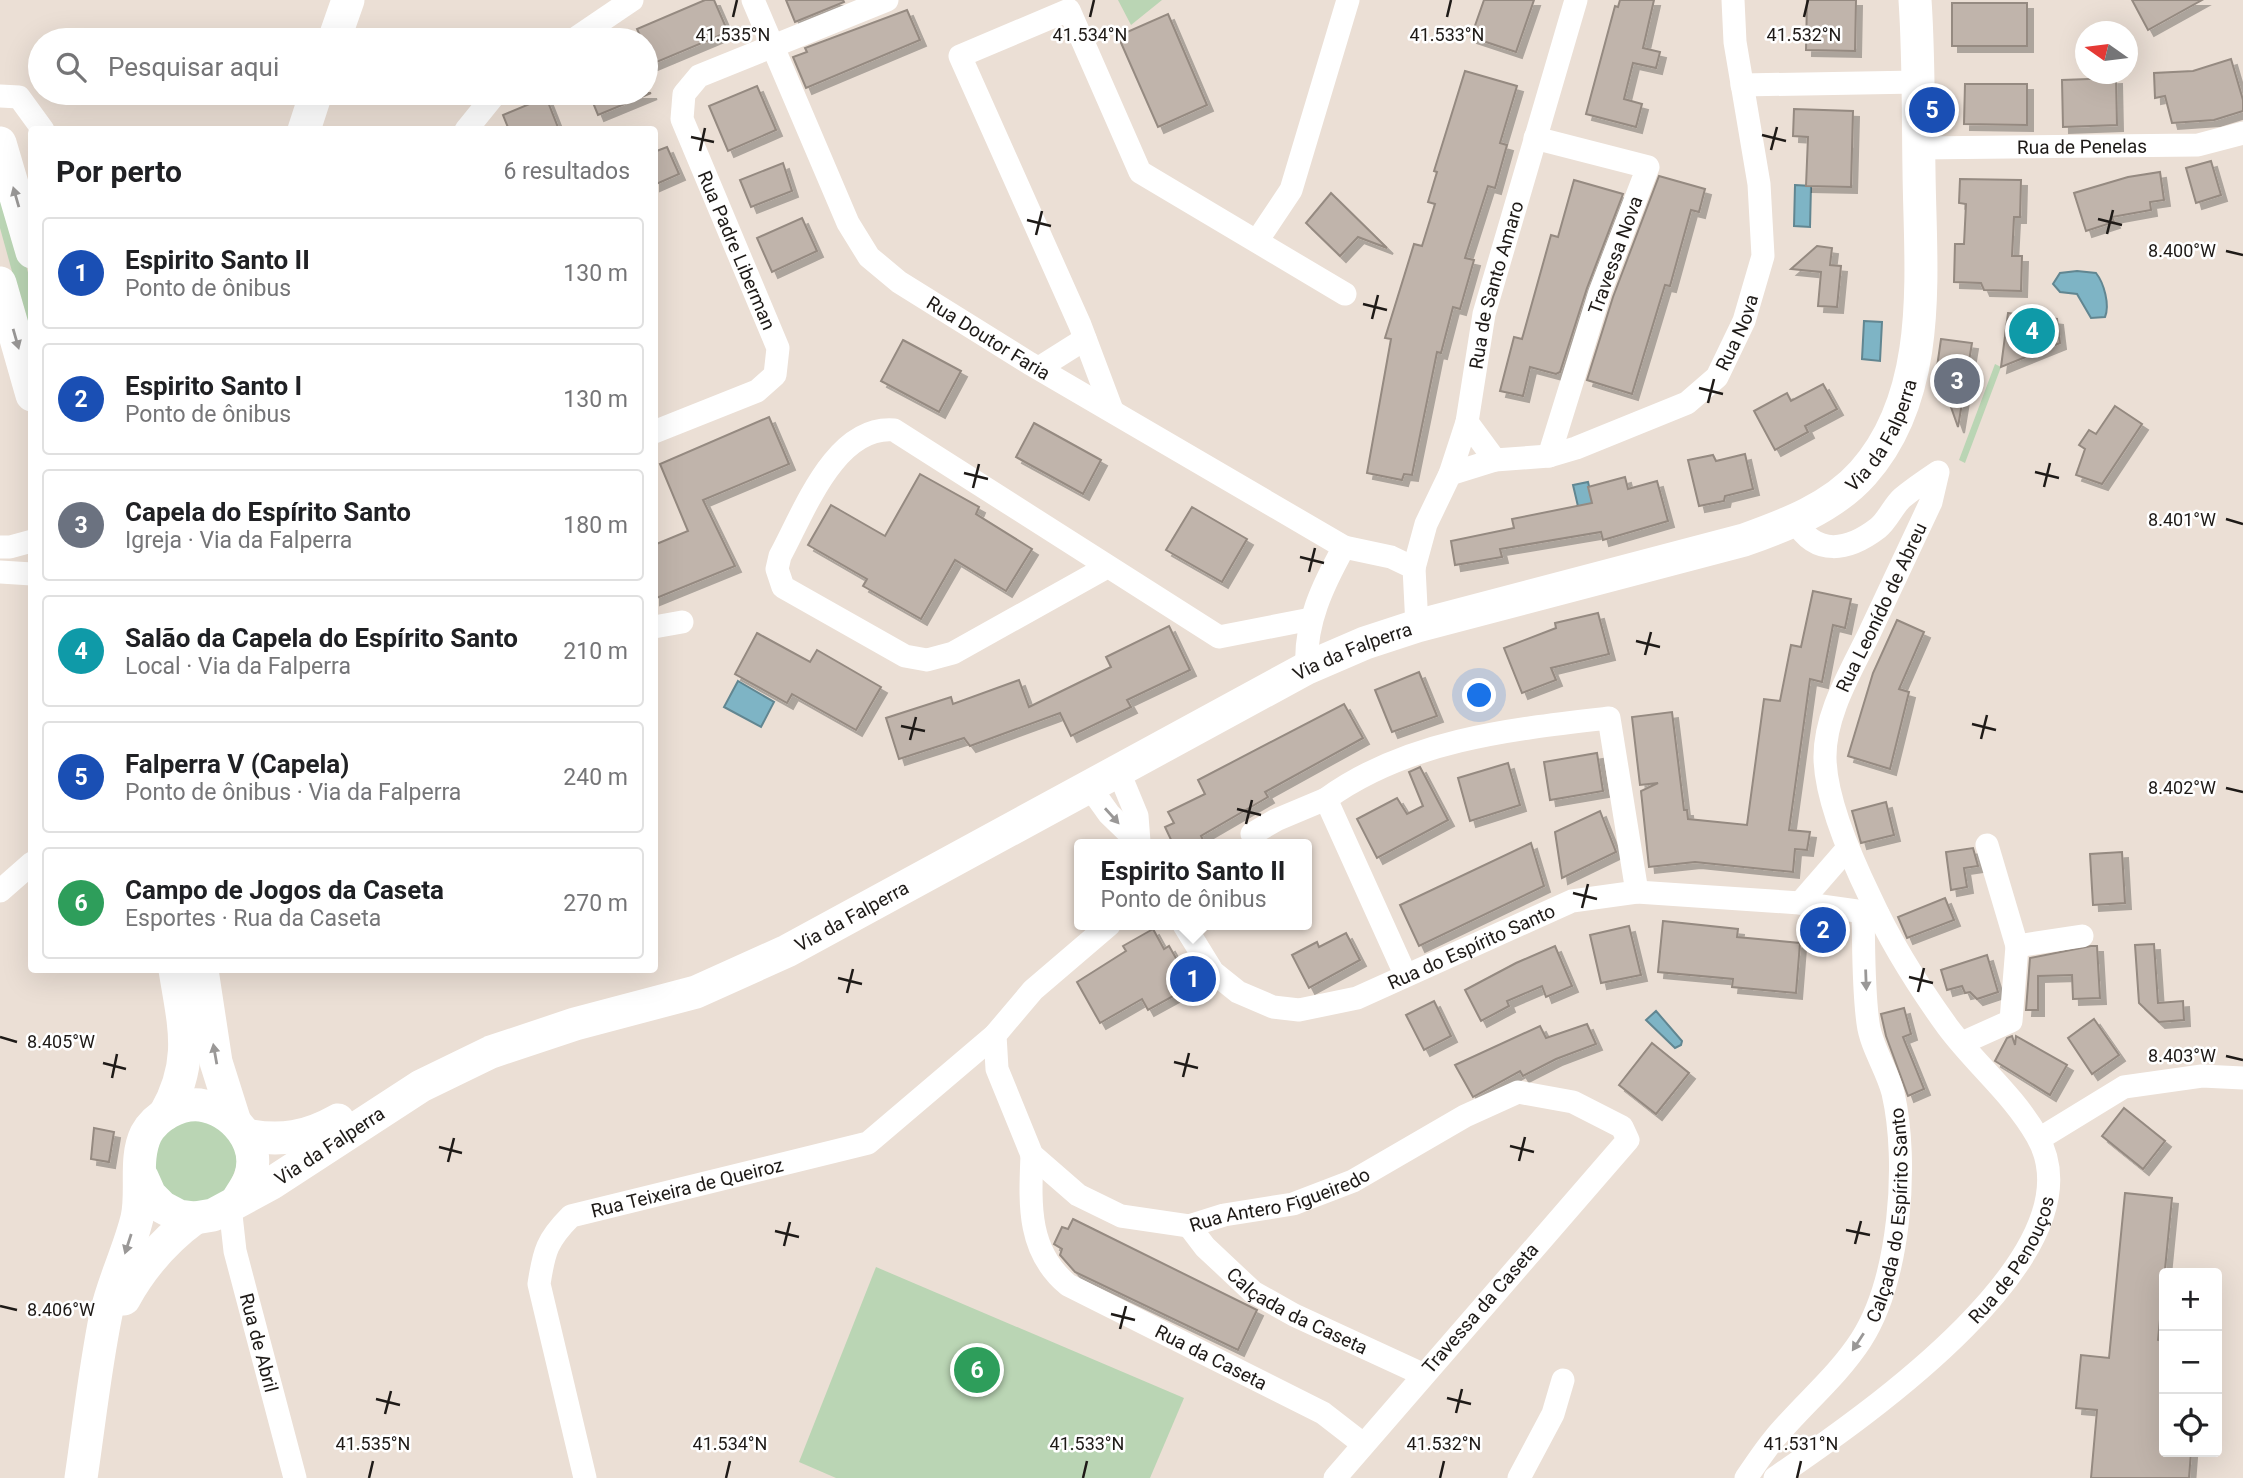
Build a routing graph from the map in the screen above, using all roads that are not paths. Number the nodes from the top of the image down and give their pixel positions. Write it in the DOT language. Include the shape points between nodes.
graph roads {
  1 [pos="348,0"];
  2 [pos="632,0"];
  3 [pos="753,0"];
  4 [pos="887,0"];
  5 [pos="1348,0"];
  6 [pos="1576,0"];
  7 [pos="1733,0"];
  8 [pos="1915,0"];
  9 [pos="338,28"];
  10 [pos="591,28"];
  11 [pos="771,47"];
  12 [pos="1917,82"];
  13 [pos="1742,85"];
  14 [pos="9,97"];
  15 [pos="312,105"];
  16 [pos="487,105"];
  17 [pos="39,126"];
  18 [pos="305,126"];
  19 [pos="472,126"];
  20 [pos="2243,133"];
  21 [pos="1535,138"];
  22 [pos="0,143"];
  23 [pos="1919,148"];
  24 [pos="28,238"];
  25 [pos="1256,242"];
  26 [pos="0,284"];
  27 [pos="1345,294"];
  28 [pos="1085,339"];
  29 [pos="1039,368"];
  30 [pos="28,381"];
  31 [pos="1112,410"];
  32 [pos="1467,422"];
  33 [pos="658,430"];
  34 [pos="1549,456"];
  35 [pos="1495,460"];
  36 [pos="1450,474"];
  37 [pos="1795,522"];
  38 [pos="28,542"];
  39 [pos="0,547"];
  40 [pos="1344,547"];
  41 [pos="1107,567"];
  42 [pos="1414,568"];
  43 [pos="0,572"];
  44 [pos="28,574"];
  45 [pos="1311,619"];
  46 [pos="682,622"];
  47 [pos="658,625"];
  48 [pos="1417,626"];
  49 [pos="1307,668"];
  50 [pos="1118,770"];
  51 [pos="1089,786"];
  52 [pos="1326,799"];
  53 [pos="1252,834"];
  54 [pos="1135,839"];
  55 [pos="1139,839"];
  56 [pos="1987,845"];
  57 [pos="1847,849"];
  58 [pos="28,866"];
  59 [pos="0,891"];
  60 [pos="1637,892"];
  61 [pos="1800,903"];
  62 [pos="1870,913"];
  63 [pos="1103,930"];
  64 [pos="1187,930"];
  65 [pos="2082,936"];
  66 [pos="2017,946"];
  67 [pos="175,973"];
  68 [pos="202,973"];
  69 [pos="1405,974"];
  70 [pos="995,1035"];
  71 [pos="1962,1043"];
  72 [pos="2243,1077"];
  73 [pos="421,1086"];
  74 [pos="165,1114"];
  75 [pos="240,1127"];
  76 [pos="2039,1139"];
  77 [pos="1628,1140"];
  78 [pos="1032,1155"];
  79 [pos="142,1177"];
  80 [pos="233,1204"];
  81 [pos="195,1218"];
  82 [pos="1189,1226"];
  83 [pos="99,1364"];
  84 [pos="1422,1374"];
  85 [pos="1563,1380"];
  86 [pos="1363,1444"];
  87 [pos="81,1478"];
  88 [pos="295,1478"];
  89 [pos="585,1478"];
  90 [pos="1335,1478"];
  91 [pos="1519,1478"];
  92 [pos="1746,1478"];
  93 [pos="1775,1478"];
  1 -- 9 [label="main road"];
  2 -- 10 [label="street"];
  3 -- 11 [label="street, Rua Doutor Faria"];
  4 -- 11 [label="street, Rua Padre Liberman"];
  5 -- 25 [label="street" via="1290,190"];
  6 -- 21 [label="street, Rua de Santo Amaro"];
  7 -- 13 [label="street, Rua Nova"];
  8 -- 12 [label="main road, Via da Falperra"];
  11 -- 29 [label="street, Rua Doutor Faria" via="848,223 869,257 899,282"];
  11 -- 33 [label="street, Rua Padre Liberman" via="699,76 684,94 682,119 778,348 775,375 757,391"];
  12 -- 13 [label="street"];
  12 -- 23 [label="main road, Via da Falperra"];
  13 -- 34 [label="street, Rua Nova" via="1759,184 1763,256 1744,321 1717,377 1686,403"];
  14 -- 17 [label="street"];
  15 -- 18 [label="main road"];
  16 -- 19 [label="street"];
  20 -- 23 [label="street, Rua de Penelas" via="2198,145"];
  21 -- 32 [label="street, Rua de Santo Amaro" via="1484,314"];
  21 -- 34 [label="street, Travessa Nova" via="1648,167 1600,292"];
  24 -- 22 [label="main road, one-way"];
  23 -- 37 [label="main road, Via da Falperra" via="1920,298 1905,398 1885,442 1863,473 1836,497"];
  25 -- 27 [label="street"];
  25 -- 28 [label="street" via="1140,172 1069,9 960,56"];
  26 -- 30 [label="main road, one-way"];
  28 -- 29 [label="street"];
  28 -- 31 [label="street"];
  29 -- 31 [label="street, Rua Doutor Faria"];
  31 -- 40 [label="street, Rua Doutor Faria"];
  32 -- 35 [label="street"];
  32 -- 36 [label="street, Rua de Santo Amaro"];
  34 -- 35 [label="street, Rua Nova"];
  35 -- 36 [label="street, Rua Nova"];
  36 -- 42 [label="street, Rua de Santo Amaro" via="1426,524"];
  37 -- 48 [label="main road, Via da Falperra" via="1744,541"];
  37 -- 57 [label="street, Rua Leonído de Abreu" via="1805,539 1825,547 1854,542 1880,527 1900,499 1938,472 1931,502 1843,687 1831,722 1825,759"];
  38 -- 39 [label="street"];
  40 -- 42 [label="street, Rua Doutor Faria" via="1391,557"];
  40 -- 45 [label="street"];
  41 -- 41 [label="street" via="894,430 880,429 855,440 835,457 777,569 783,587 905,656 927,660 953,653"];
  41 -- 45 [label="street" via="1219,637"];
  42 -- 48 [label="street, Rua de Santo Amaro"];
  43 -- 44 [label="street"];
  45 -- 49 [label="street"];
  46 -- 47 [label="street"];
  48 -- 49 [label="main road, Via da Falperra"];
  49 -- 50 [label="main road, Via da Falperra"];
  50 -- 51 [label="main road, Via da Falperra"];
  50 -- 55 [label="street" via="1135,808"];
  51 -- 54 [label="street, one-way"];
  51 -- 73 [label="main road, Via da Falperra" via="787,951 696,992 491,1052"];
  52 -- 53 [label="street"];
  52 -- 60 [label="street" via="1351,781 1433,748 1519,728 1609,718"];
  52 -- 69 [label="street"];
  56 -- 66 [label="street"];
  57 -- 61 [label="street"];
  57 -- 62 [label="street, Rua Leonído de Abreu"];
  58 -- 59 [label="street"];
  60 -- 61 [label="street, Rua do Espírito Santo"];
  60 -- 69 [label="street, Rua do Espírito Santo" via="1572,901"];
  61 -- 62 [label="street, Rua do Espírito Santo"];
  62 -- 71 [label="street, Rua de Penouços"];
  62 -- 92 [label="street, Calçada do Espírito Santo, one-way" via="1868,1025 1893,1093 1898,1143 1899,1206 1892,1265 1862,1339"];
  63 -- 70 [label="street" via="1033,990"];
  64 -- 69 [label="street, Rua do Espírito Santo" via="1213,972 1238,992 1273,1007 1299,1010 1357,998"];
  65 -- 66 [label="street"];
  66 -- 71 [label="street" via="2011,1021"];
  67 -- 74 [label="main road" via="186,1057"];
  75 -- 68 [label="main road, one-way" via="216,1062"];
  70 -- 78 [label="street, Rua Antero Figueiredo" via="997,1069"];
  70 -- 89 [label="street, Rua Teixeira de Queiroz" via="867,1143 571,1216 552,1235 543,1252 539,1284"];
  71 -- 76 [label="street, Rua de Penouços" via="2009,1094"];
  72 -- 76 [label="street" via="2158,1080 2124,1087"];
  73 -- 75 [label="main road, Via da Falperra" via="373,1099 307,1136 264,1139"];
  73 -- 80 [label="main road, Via da Falperra"];
  74 -- 75 [label="main road, Via da Falperra" via="196,1105 215,1108"];
  74 -- 79 [label="main road, Via da Falperra" via="146,1134 140,1152"];
  75 -- 80 [label="main road, Via da Falperra" via="252,1168"];
  76 -- 93 [label="street, Rua de Penouços" via="2048,1171 2046,1203 2037,1231 2014,1271 1949,1346"];
  77 -- 82 [label="street, Rua Antero Figueiredo" via="1622,1127 1573,1102 1518,1092 1465,1116 1353,1181 1293,1204 1224,1215"];
  77 -- 84 [label="street, Travessa da Caseta"];
  78 -- 82 [label="street, Rua Antero Figueiredo" via="1078,1195 1121,1216"];
  78 -- 86 [label="street, Rua da Caseta" via="1033,1228 1056,1275 1323,1413"];
  79 -- 81 [label="main road" via="162,1207"];
  79 -- 83 [label="main road, Via da Falperra, one-way" via="137,1217 106,1313"];
  80 -- 81 [label="main road, Via da Falperra"];
  80 -- 88 [label="street, Rua de Abril" via="235,1251"];
  81 -- 83 [label="main road, Via da Falperra" via="145,1265 124,1298"];
  82 -- 84 [label="street, Calçada da Caseta" via="1253,1292"];
  83 -- 87 [label="main road, Via da Falperra"];
  84 -- 86 [label="street, Travessa da Caseta"];
  85 -- 91 [label="street" via="1553,1414"];
  86 -- 90 [label="street, Travessa da Caseta"];
}
